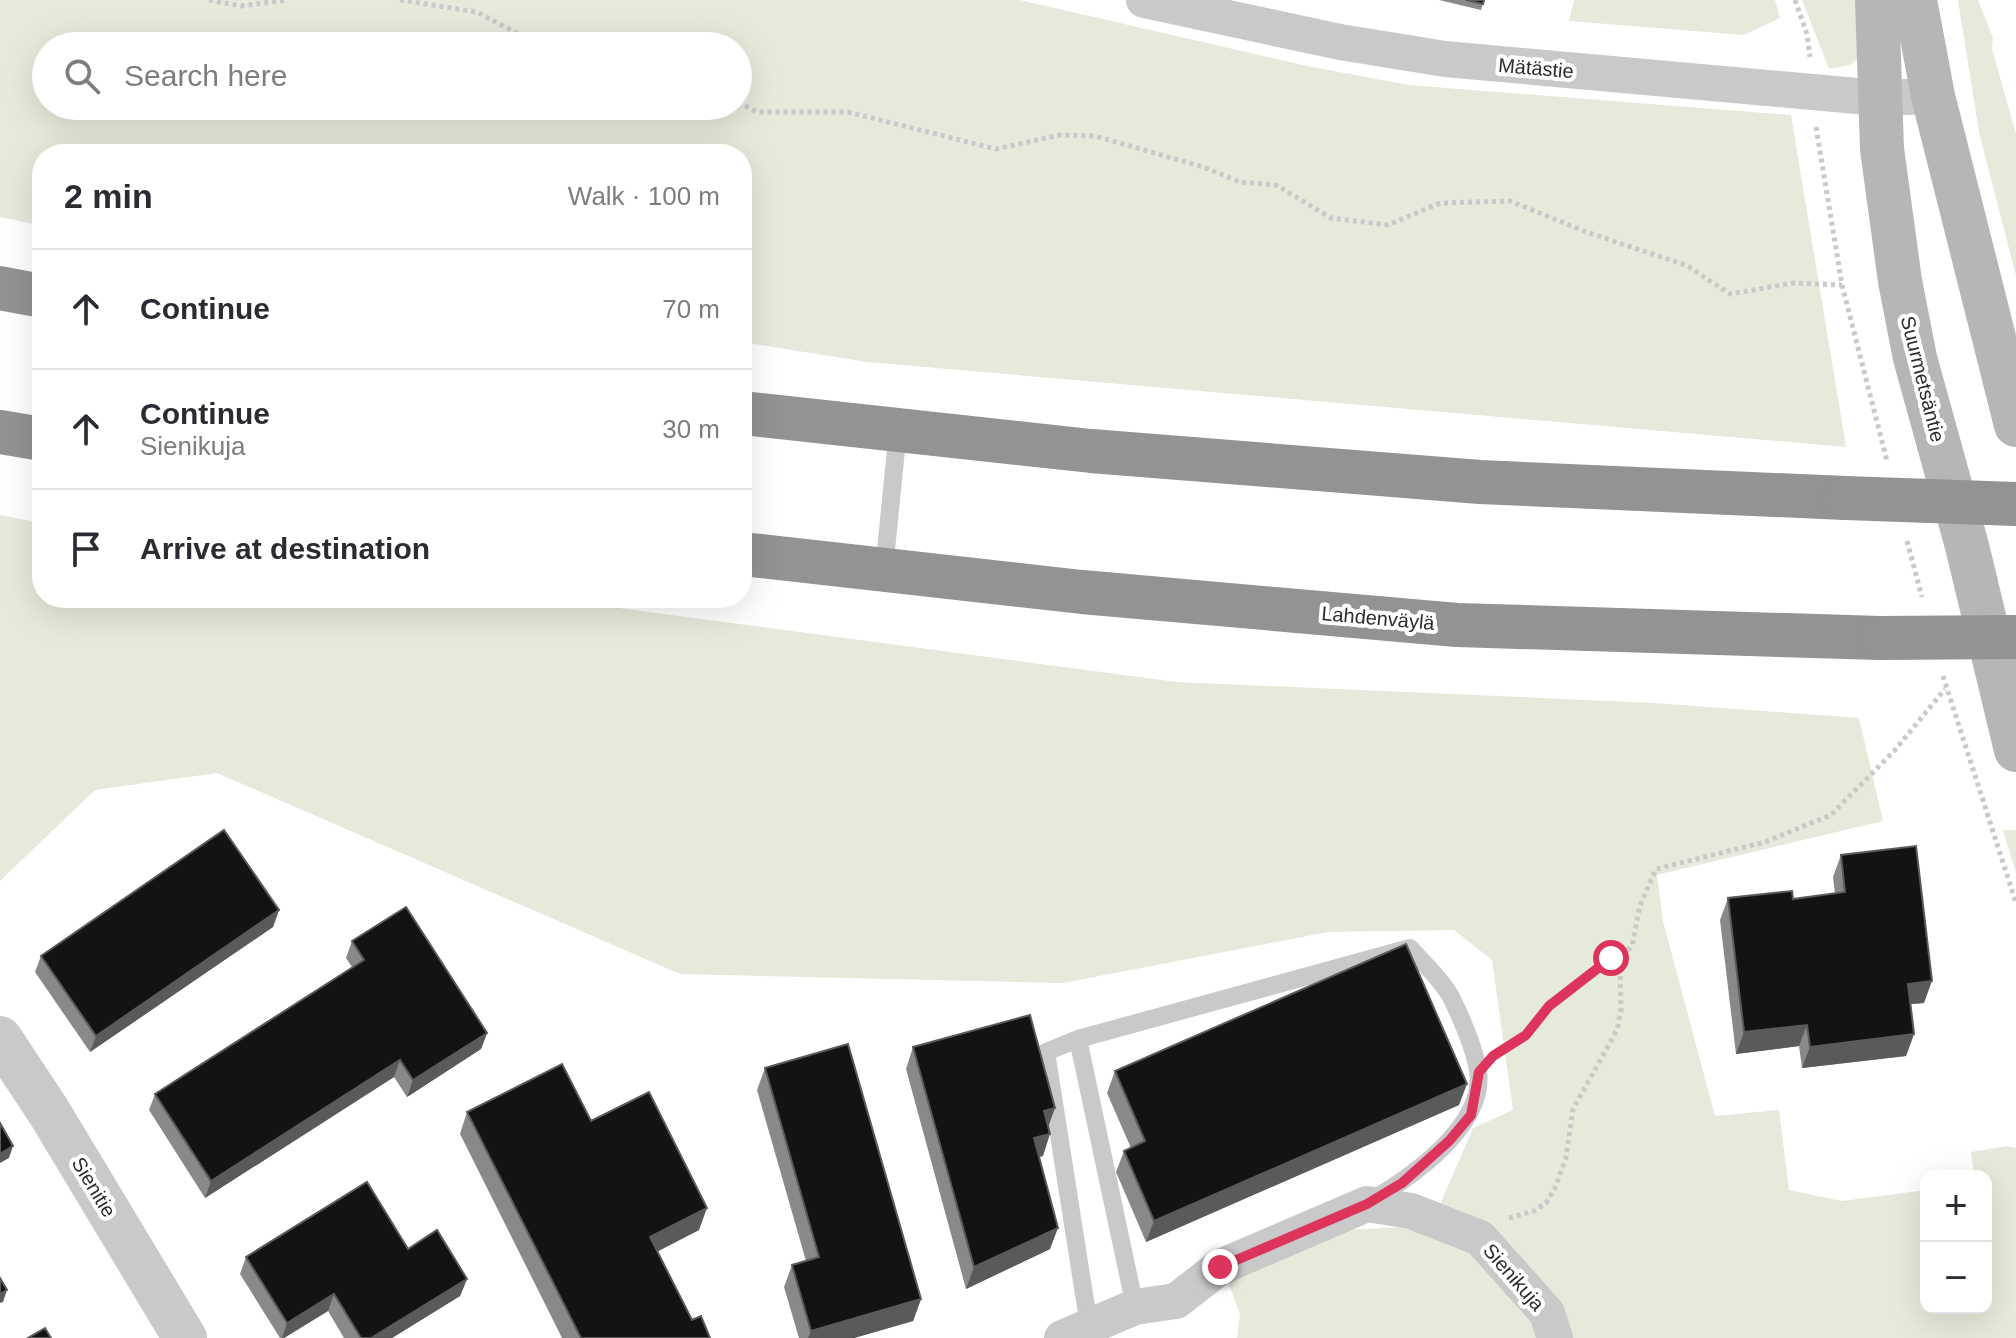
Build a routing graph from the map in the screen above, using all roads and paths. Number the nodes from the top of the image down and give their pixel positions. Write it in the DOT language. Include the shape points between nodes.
graph roads {
  1 [pos="209,0"];
  2 [pos="288,0"];
  3 [pos="400,0"];
  4 [pos="1144,0"];
  5 [pos="1795,0"];
  6 [pos="1877,0"];
  7 [pos="1915,0"];
  8 [pos="515,32"];
  9 [pos="1807,34"];
  10 [pos="1933,96"];
  11 [pos="1879,98"];
  12 [pos="752,109"];
  13 [pos="1842,285"];
  14 [pos="0,288"];
  15 [pos="32,294"];
  16 [pos="752,414"];
  17 [pos="2016,425"];
  18 [pos="898,430"];
  19 [pos="0,432"];
  20 [pos="32,437"];
  21 [pos="2016,504"];
  22 [pos="752,555"];
  23 [pos="884,570"];
  24 [pos="2016,637"];
  25 [pos="1946,688"];
  26 [pos="2016,750"];
  27 [pos="1624,954"];
  28 [pos="0,1038"];
  29 [pos="1078,1039"];
  30 [pos="1479,1072"];
  31 [pos="1367,1204"];
  32 [pos="1480,1238"];
  33 [pos="1135,1307"];
  34 [pos="1076,1332"];
  35 [pos="185,1338"];
  36 [pos="1555,1338"];
  1 -- 2 [label="path" via="241,6"];
  3 -- 8 [label="path" via="477,12"];
  4 -- 11 [label="street, Mätästie" via="1445,59"];
  5 -- 9 [label="path"];
  6 -- 11 [label="main road, Suurmetsäntie"];
  7 -- 10 [label="main road"];
  10 -- 11 [label="street, Mätästie"];
  10 -- 17 [label="main road"];
  11 -- 26 [label="main road, Suurmetsäntie" via="1890,215 1912,343"];
  12 -- 13 [label="path" via="848,112 996,149 1060,135 1095,136 1240,182 1276,185 1331,218 1388,225 1440,203 1510,201 1686,265 1730,294 1793,283"];
  14 -- 15 [label="highway"];
  16 -- 18 [label="highway"];
  18 -- 21 [label="highway, bridge" via="1480,482"];
  18 -- 23 [label="lane"];
  19 -- 20 [label="highway"];
  22 -- 23 [label="highway, Lahdenväylä"];
  23 -- 24 [label="highway, Lahdenväylä, bridge" via="1457,625"];
  25 -- 27 [label="path" via="1831,815 1765,842 1656,869 1640,905 1632,946"];
  27 -- 30 [label="path" via="1581,979 1526,1035 1505,1046"];
  27 -- 32 [label="path" via="1617,1030 1573,1109 1566,1158 1555,1188 1546,1203 1492,1226"];
  28 -- 35 [label="street, Sienitie"];
  29 -- 30 [label="lane" via="1410,948 1452,999"];
  29 -- 33 [label="lane"];
  29 -- 34 [label="lane" via="1046,1052"];
  30 -- 31 [label="lane" via="1471,1115 1449,1141 1402,1183"];
  31 -- 32 [label="street, Sienikuja" via="1411,1211"];
  31 -- 33 [label="street" via="1220,1267 1176,1301"];
  32 -- 36 [label="street, Sienikuja" via="1547,1313"];
  33 -- 34 [label="street"];
}
